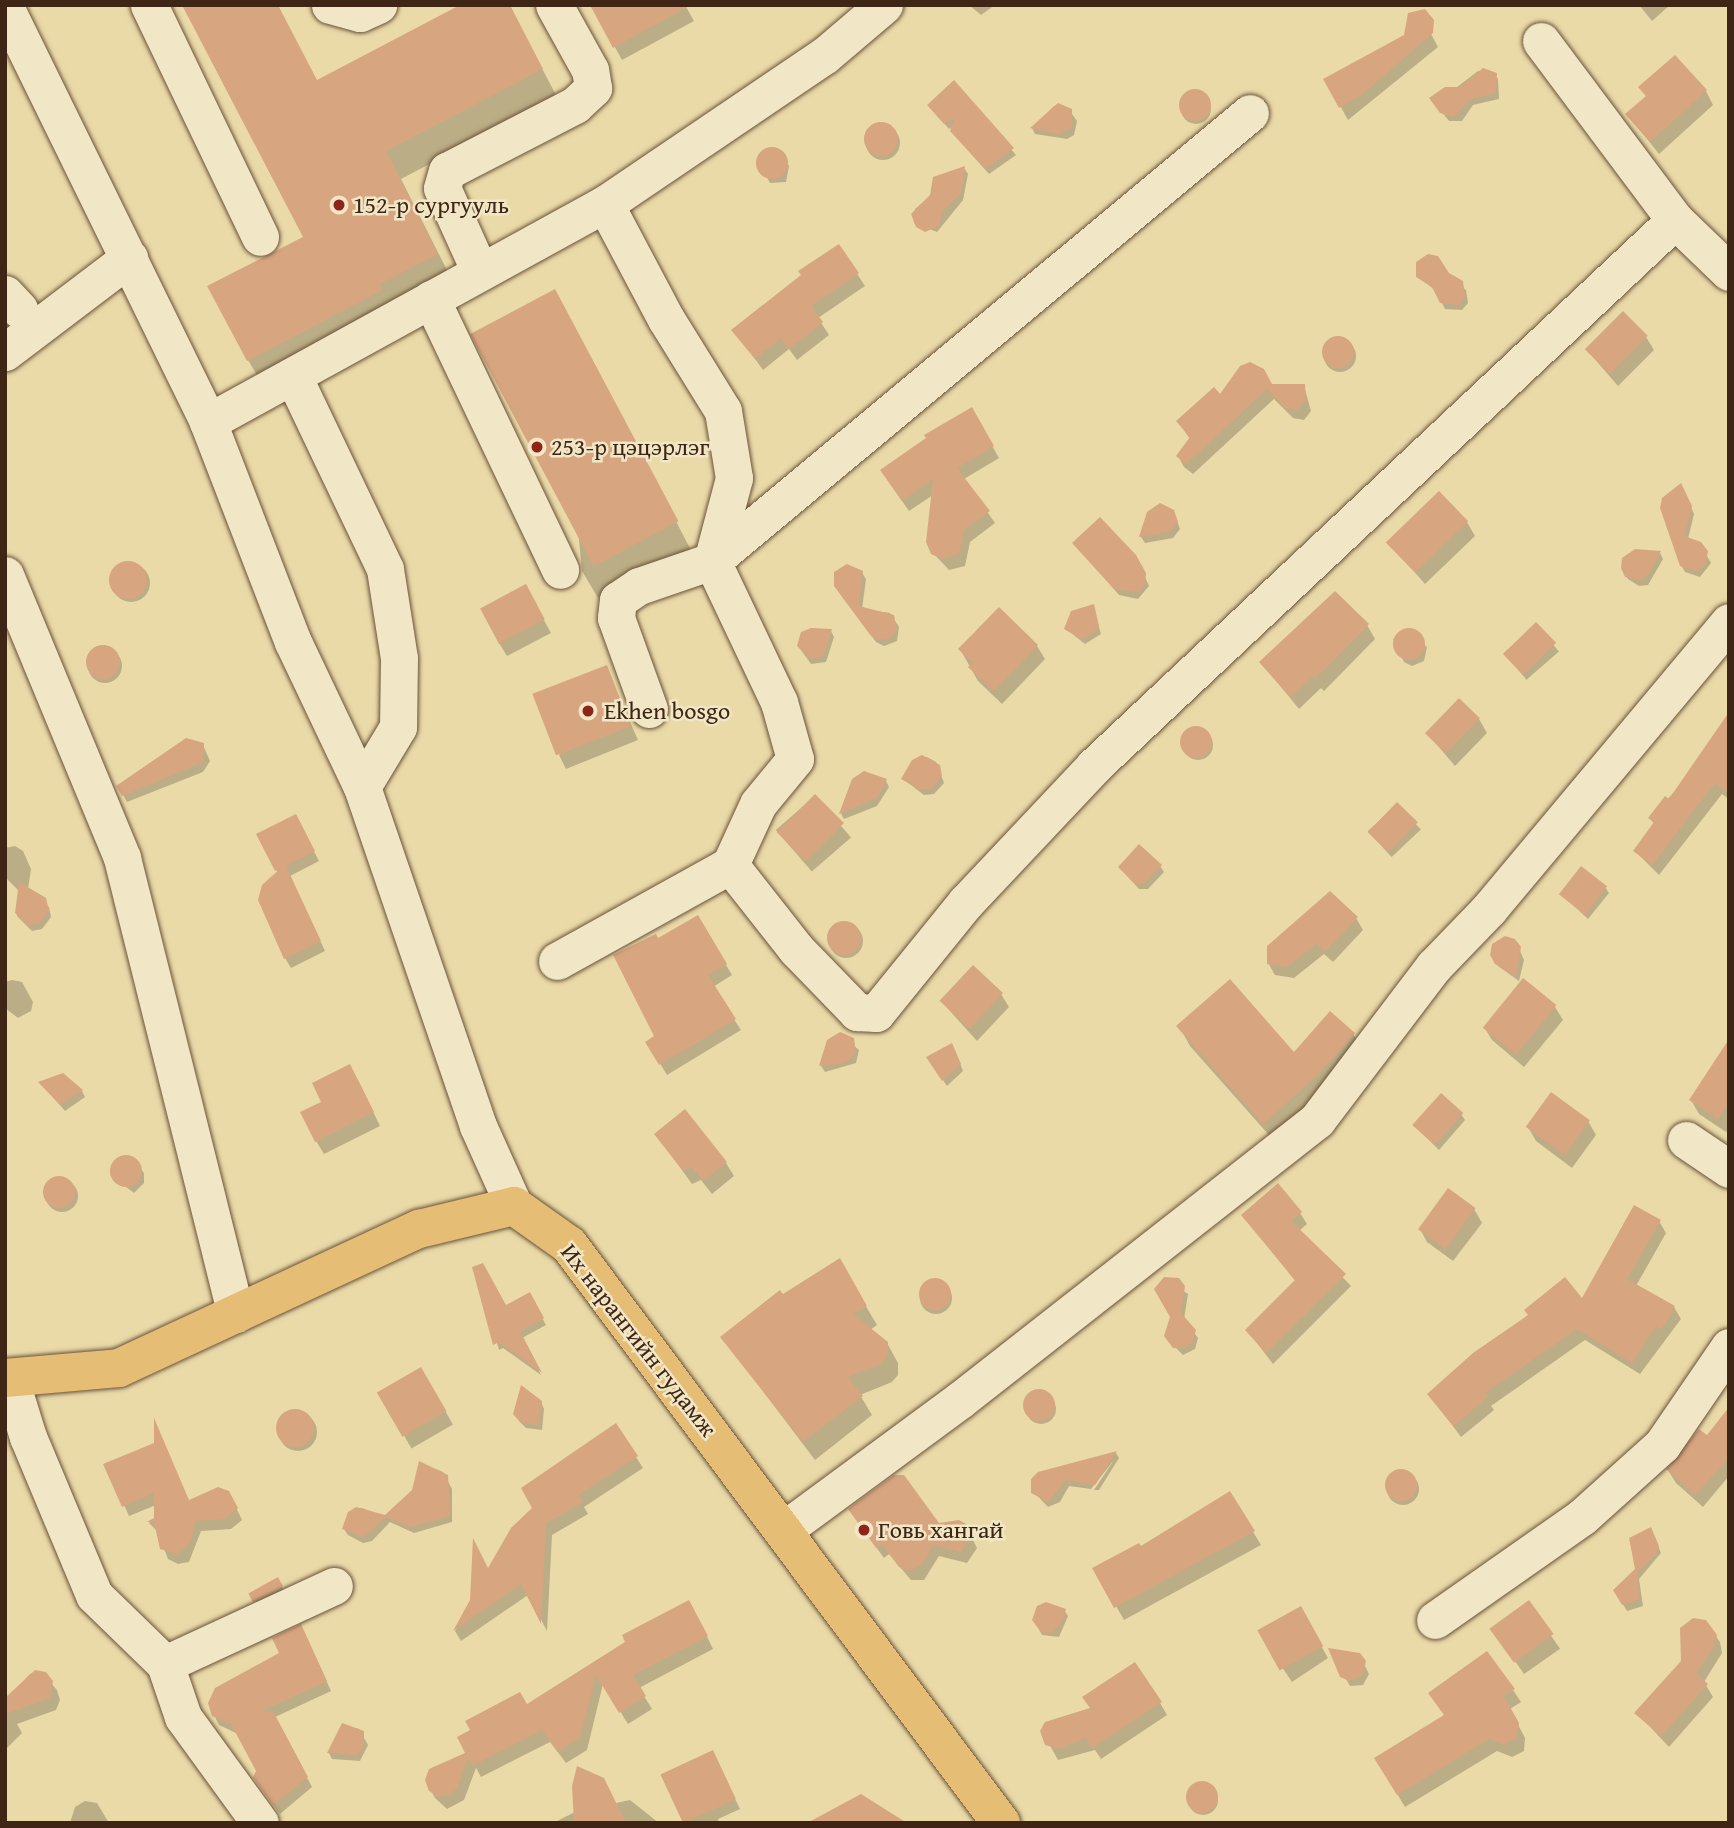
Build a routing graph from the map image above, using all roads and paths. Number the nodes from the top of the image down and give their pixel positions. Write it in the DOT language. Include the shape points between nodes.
graph roads {
  1 [pos="149,5"];
  2 [pos="330,5"];
  3 [pos="378,5"];
  4 [pos="554,5"];
  5 [pos="884,5"];
  6 [pos="5,7"];
  7 [pos="1541,41"];
  8 [pos="1251,113"];
  9 [pos="605,204"];
  10 [pos="1675,220"];
  11 [pos="260,237"];
  12 [pos="129,258"];
  13 [pos="480,272"];
  14 [pos="1729,272"];
  15 [pos="432,299"];
  16 [pos="5,352"];
  17 [pos="293,376"];
  18 [pos="208,422"];
  19 [pos="712,561"];
  20 [pos="560,570"];
  21 [pos="5,575"];
  22 [pos="1729,622"];
  23 [pos="649,709"];
  24 [pos="362,787"];
  25 [pos="730,865"];
  26 [pos="557,961"];
  27 [pos="1686,1140"];
  28 [pos="1729,1169"];
  29 [pos="514,1206"];
  30 [pos="236,1314"];
  31 [pos="1729,1347"];
  32 [pos="8,1379"];
  33 [pos="785,1529"];
  34 [pos="334,1586"];
  35 [pos="1435,1620"];
  36 [pos="165,1664"];
  37 [pos="260,1823"];
  38 [pos="1001,1823"];
  1 -- 11 [label="street"];
  2 -- 3 [label="street" via="360,13"];
  4 -- 13 [label="street" via="590,71 593,88 575,105 447,171 442,188"];
  5 -- 9 [label="street" via="824,56"];
  6 -- 12 [label="street"];
  7 -- 10 [label="street"];
  8 -- 19 [label="street"];
  9 -- 13 [label="street"];
  9 -- 19 [label="street" via="666,319 723,411 734,478"];
  10 -- 14 [label="street"];
  10 -- 25 [label="street" via="1094,766 967,902 876,1013 858,1012 796,949"];
  12 -- 16 [label="street"];
  12 -- 18 [label="street"];
  13 -- 15 [label="street"];
  15 -- 17 [label="street"];
  15 -- 20 [label="street"];
  17 -- 18 [label="street"];
  17 -- 24 [label="street" via="385,569 399,658 398,727"];
  18 -- 24 [label="street" via="293,642"];
  19 -- 23 [label="street" via="639,586 618,600 616,618"];
  19 -- 25 [label="street" via="779,702 795,759 758,804"];
  21 -- 30 [label="street" via="122,858"];
  22 -- 33 [label="street" via="1489,909 1434,966 1317,1120 960,1400"];
  24 -- 29 [label="street" via="478,1126"];
  25 -- 26 [label="street"];
  27 -- 28 [label="street"];
  29 -- 30 [label="main road" via="419,1229"];
  29 -- 33 [label="main road, Их нарангийн гудамж" via="569,1245"];
  30 -- 32 [label="main road" via="119,1368"];
  31 -- 35 [label="street" via="1662,1446 1583,1517"];
  32 -- 36 [label="street" via="94,1595"];
  33 -- 38 [label="main road, Их нарангийн гудамж"];
  34 -- 36 [label="street"];
  36 -- 37 [label="street" via="183,1717"];
}
